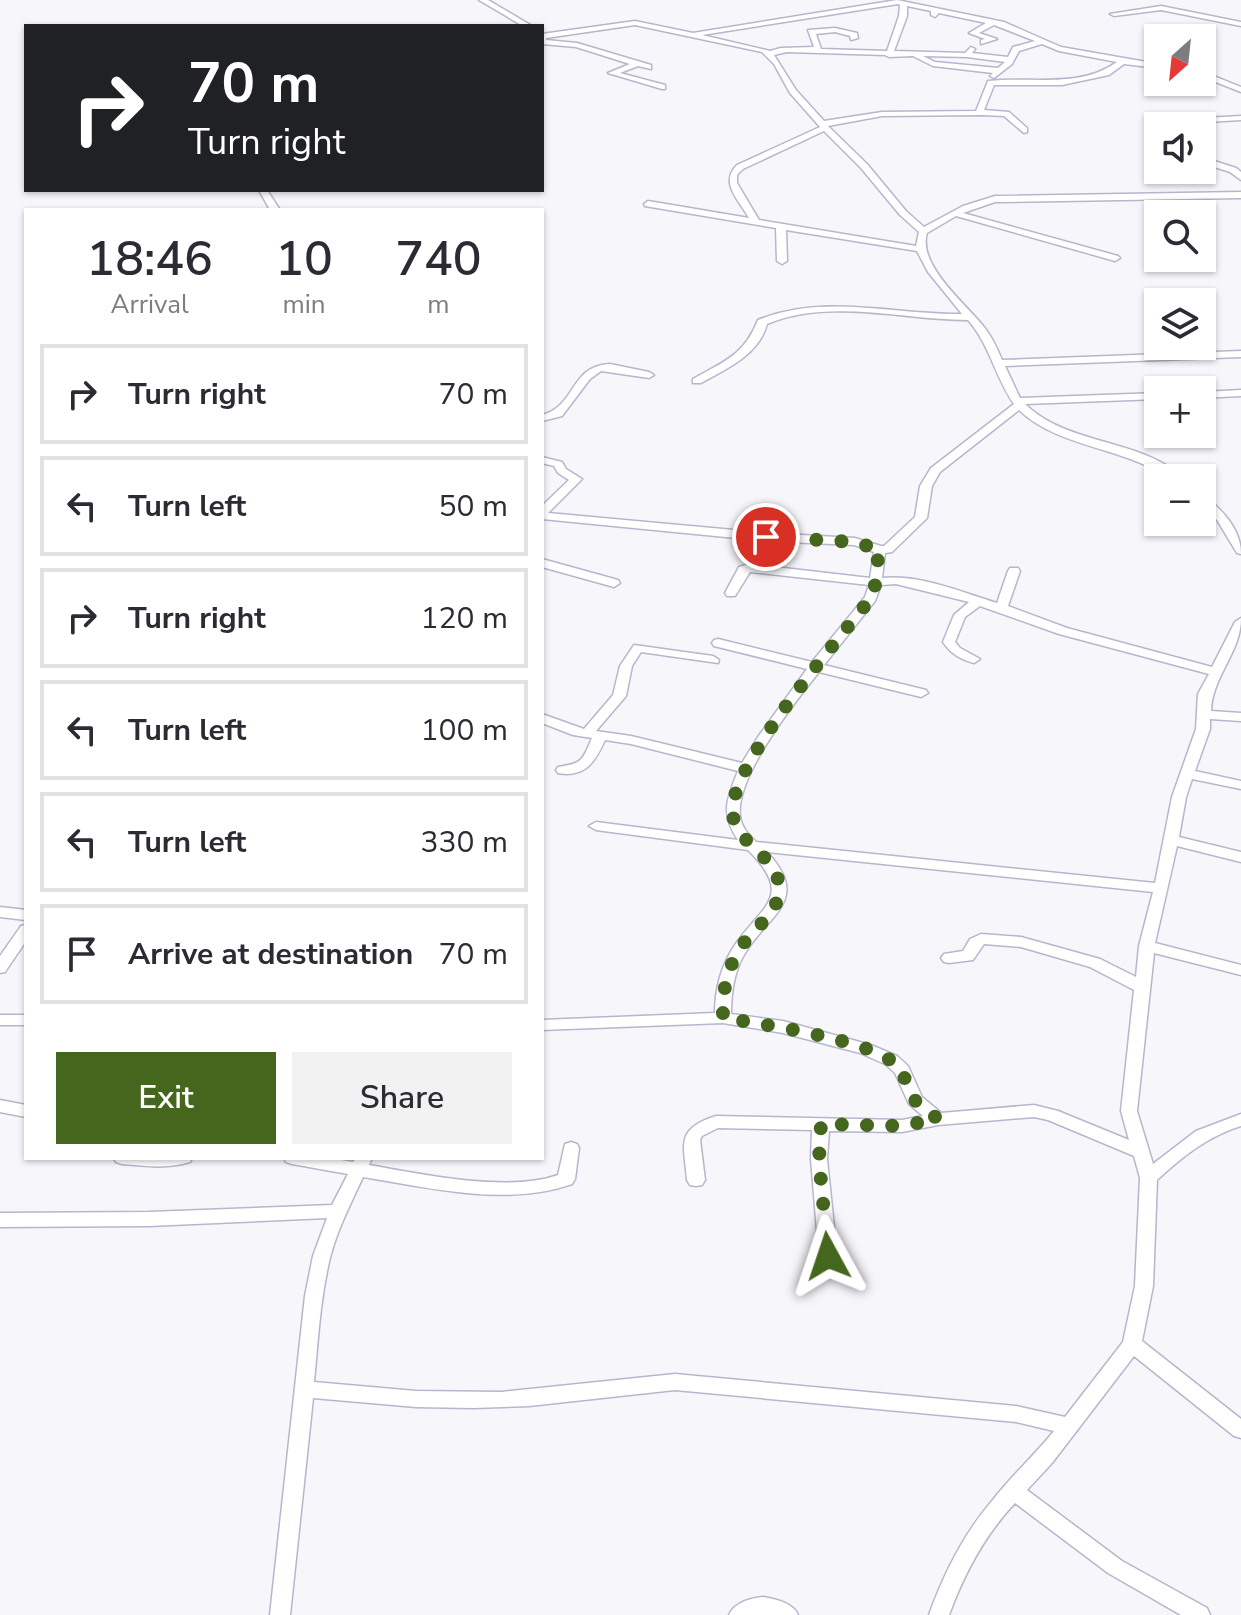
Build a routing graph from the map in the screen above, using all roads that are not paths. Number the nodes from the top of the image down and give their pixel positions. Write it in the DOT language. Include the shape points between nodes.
graph roads {
  1 [pos="483,0"];
  2 [pos="904,3"];
  3 [pos="1114,14"];
  4 [pos="991,23"];
  5 [pos="525,24"];
  6 [pos="1241,24"];
  7 [pos="1008,28"];
  8 [pos="689,34"];
  9 [pos="544,38"];
  10 [pos="544,38"];
  11 [pos="854,38"];
  12 [pos="1004,38"];
  13 [pos="1045,40"];
  14 [pos="984,42"];
  15 [pos="891,45"];
  16 [pos="811,51"];
  17 [pos="769,54"];
  18 [pos="908,54"];
  19 [pos="889,55"];
  20 [pos="1010,60"];
  21 [pos="1127,61"];
  22 [pos="637,64"];
  23 [pos="933,64"];
  24 [pos="1144,64"];
  25 [pos="648,67"];
  26 [pos="1000,71"];
  27 [pos="926,74"];
  28 [pos="1216,79"];
  29 [pos="645,83"];
  30 [pos="991,83"];
  31 [pos="662,87"];
  32 [pos="631,88"];
  33 [pos="1241,90"];
  34 [pos="980,112"];
  35 [pos="1241,118"];
  36 [pos="1216,119"];
  37 [pos="824,126"];
  38 [pos="1024,130"];
  39 [pos="1216,165"];
  40 [pos="1241,177"];
  41 [pos="1241,195"];
  42 [pos="648,204"];
  43 [pos="955,213"];
  44 [pos="755,220"];
  45 [pos="781,226"];
  46 [pos="924,231"];
  47 [pos="919,249"];
  48 [pos="1115,258"];
  49 [pos="782,261"];
  50 [pos="971,317"];
  51 [pos="1241,354"];
  52 [pos="1001,363"];
  53 [pos="649,375"];
  54 [pos="697,381"];
  55 [pos="1241,393"];
  56 [pos="1216,394"];
  57 [pos="1144,397"];
  58 [pos="1022,406"];
  59 [pos="544,418"];
  60 [pos="544,460"];
  61 [pos="1153,464"];
  62 [pos="1216,512"];
  63 [pos="544,513"];
  64 [pos="544,515"];
  65 [pos="880,550"];
  66 [pos="1241,550"];
  67 [pos="544,564"];
  68 [pos="1014,571"];
  69 [pos="875,582"];
  70 [pos="614,583"];
  71 [pos="731,593"];
  72 [pos="978,601"];
  73 [pos="1001,608"];
  74 [pos="1241,622"];
  75 [pos="1236,641"];
  76 [pos="718,643"];
  77 [pos="974,659"];
  78 [pos="713,660"];
  79 [pos="816,666"];
  80 [pos="1214,671"];
  81 [pos="921,693"];
  82 [pos="1203,715"];
  83 [pos="1241,717"];
  84 [pos="544,719"];
  85 [pos="594,733"];
  86 [pos="745,768"];
  87 [pos="563,770"];
  88 [pos="1188,774"];
  89 [pos="1241,785"];
  90 [pos="596,826"];
  91 [pos="1172,840"];
  92 [pos="751,846"];
  93 [pos="1241,857"];
  94 [pos="1162,888"];
  95 [pos="0,912"];
  96 [pos="24,915"];
  97 [pos="24,933"];
  98 [pos="1147,946"];
  99 [pos="949,958"];
  100 [pos="0,968"];
  101 [pos="1241,970"];
  102 [pos="1142,987"];
  103 [pos="723,1018"];
  104 [pos="0,1020"];
  105 [pos="24,1020"];
  106 [pos="544,1025"];
  107 [pos="0,1106"];
  108 [pos="24,1111"];
  109 [pos="938,1119"];
  110 [pos="1241,1120"];
  111 [pos="821,1124"];
  112 [pos="571,1148"];
  113 [pos="1141,1152"];
  114 [pos="147,1160"];
  115 [pos="168,1160"];
  116 [pos="320,1160"];
  117 [pos="362,1163"];
  118 [pos="1149,1178"];
  119 [pos="696,1180"];
  120 [pos="338,1211"];
  121 [pos="0,1220"];
  122 [pos="828,1256"];
  123 [pos="1132,1344"];
  124 [pos="303,1389"];
  125 [pos="1069,1426"];
  126 [pos="1241,1430"];
  127 [pos="1015,1492"];
  128 [pos="280,1615"];
  129 [pos="739,1615"];
  130 [pos="788,1615"];
  131 [pos="939,1615"];
  132 [pos="1200,1615"];
  1 -- 5 [label="street"];
  2 -- 4 [label="street"];
  2 -- 8 [label="street"];
  2 -- 15 [label="street"];
  3 -- 6 [label="street" via="1161,8"];
  4 -- 7 [label="street"];
  4 -- 14 [label="street" via="973,33 993,39"];
  7 -- 12 [label="street" via="1000,32"];
  7 -- 13 [label="street"];
  8 -- 9 [label="street" via="624,23"];
  8 -- 17 [label="street"];
  10 -- 22 [label="street"];
  11 -- 16 [label="street" via="846,32 811,32 818,48"];
  13 -- 20 [label="street" via="1016,49"];
  13 -- 21 [label="street" via="1059,49"];
  15 -- 18 [label="street"];
  15 -- 19 [label="street"];
  16 -- 17 [label="street" via="778,49"];
  16 -- 19 [label="street"];
  17 -- 37 [label="street"];
  18 -- 19 [label="street"];
  18 -- 20 [label="street" via="969,52"];
  18 -- 23 [label="street"];
  20 -- 26 [label="street"];
  21 -- 24 [label="street"];
  21 -- 30 [label="street" via="1106,73 1062,83"];
  22 -- 25 [label="street"];
  22 -- 29 [label="street" via="612,73"];
  23 -- 26 [label="street"];
  23 -- 27 [label="street"];
  26 -- 30 [label="street"];
  28 -- 33 [label="street"];
  29 -- 31 [label="street"];
  29 -- 32 [label="street"];
  30 -- 34 [label="street"];
  34 -- 37 [label="street" via="882,114"];
  34 -- 38 [label="street" via="1000,112"];
  35 -- 36 [label="street"];
  37 -- 44 [label="street" via="733,174"];
  37 -- 46 [label="street" via="901,214"];
  39 -- 40 [label="street"];
  41 -- 43 [label="street" via="1007,198"];
  42 -- 44 [label="street"];
  43 -- 46 [label="street"];
  43 -- 48 [label="street"];
  44 -- 45 [label="street"];
  45 -- 47 [label="street"];
  45 -- 49 [label="street"];
  46 -- 47 [label="street"];
  47 -- 50 [label="street"];
  50 -- 52 [label="street"];
  50 -- 54 [label="street" via="793,310 762,322 756,340"];
  51 -- 52 [label="street"];
  52 -- 58 [label="street"];
  53 -- 59 [label="street" via="597,367 558,414"];
  55 -- 56 [label="street"];
  57 -- 58 [label="street"];
  58 -- 61 [label="street"];
  58 -- 65 [label="street" via="935,470 926,486 921,518 888,549"];
  60 -- 63 [label="street" via="576,479"];
  62 -- 66 [label="street"];
  64 -- 65 [label="street" via="855,542"];
  65 -- 69 [label="street"];
  67 -- 70 [label="street"];
  68 -- 73 [label="street"];
  69 -- 71 [label="street" via="749,568"];
  69 -- 72 [label="street" via="896,580"];
  69 -- 79 [label="street" via="871,598"];
  72 -- 73 [label="street"];
  72 -- 77 [label="street" via="960,615 949,642"];
  73 -- 80 [label="street" via="1063,631"];
  74 -- 75 [label="street"];
  75 -- 80 [label="street"];
  76 -- 79 [label="street"];
  78 -- 85 [label="street" via="638,648 626,666 619,696"];
  79 -- 81 [label="street"];
  79 -- 86 [label="street"];
  80 -- 82 [label="street"];
  82 -- 83 [label="street"];
  82 -- 88 [label="street"];
  84 -- 85 [label="street"];
  85 -- 86 [label="street"];
  85 -- 87 [label="street" via="585,767"];
  86 -- 92 [label="street" via="732,809 735,824"];
  88 -- 89 [label="street"];
  88 -- 91 [label="street"];
  90 -- 92 [label="street"];
  91 -- 93 [label="street"];
  91 -- 94 [label="street"];
  92 -- 94 [label="street"];
  92 -- 103 [label="street" via="773,865 778,898 770,917 727,971"];
  94 -- 98 [label="street"];
  95 -- 96 [label="street"];
  97 -- 100 [label="street"];
  98 -- 101 [label="street"];
  98 -- 102 [label="street"];
  99 -- 102 [label="street" via="968,956 981,939 1021,942 1095,963"];
  102 -- 113 [label="street" via="1129,1111"];
  103 -- 106 [label="street"];
  103 -- 109 [label="street" via="783,1027 891,1060 902,1070 915,1100"];
  104 -- 105 [label="street"];
  107 -- 108 [label="street"];
  109 -- 111 [label="street" via="902,1126"];
  109 -- 113 [label="street" via="1034,1111"];
  110 -- 118 [label="street" via="1185,1144"];
  111 -- 119 [label="street" via="705,1126 692,1140"];
  111 -- 122 [label="street"];
  112 -- 117 [label="street" via="566,1179 538,1187 472,1186"];
  113 -- 118 [label="street"];
  114 -- 115 [label="street"];
  116 -- 117 [label="street"];
  117 -- 120 [label="street"];
  118 -- 123 [label="street" via="1144,1286"];
  120 -- 121 [label="street"];
  120 -- 124 [label="street" via="314,1296"];
  123 -- 125 [label="street"];
  123 -- 126 [label="street"];
  124 -- 125 [label="street" via="392,1398 527,1399 675,1382 1016,1414"];
  124 -- 128 [label="street"];
  125 -- 127 [label="street"];
  127 -- 131 [label="street" via="970,1546"];
  127 -- 132 [label="street" via="1115,1567"];
  129 -- 130 [label="street" via="762,1606"];
}
